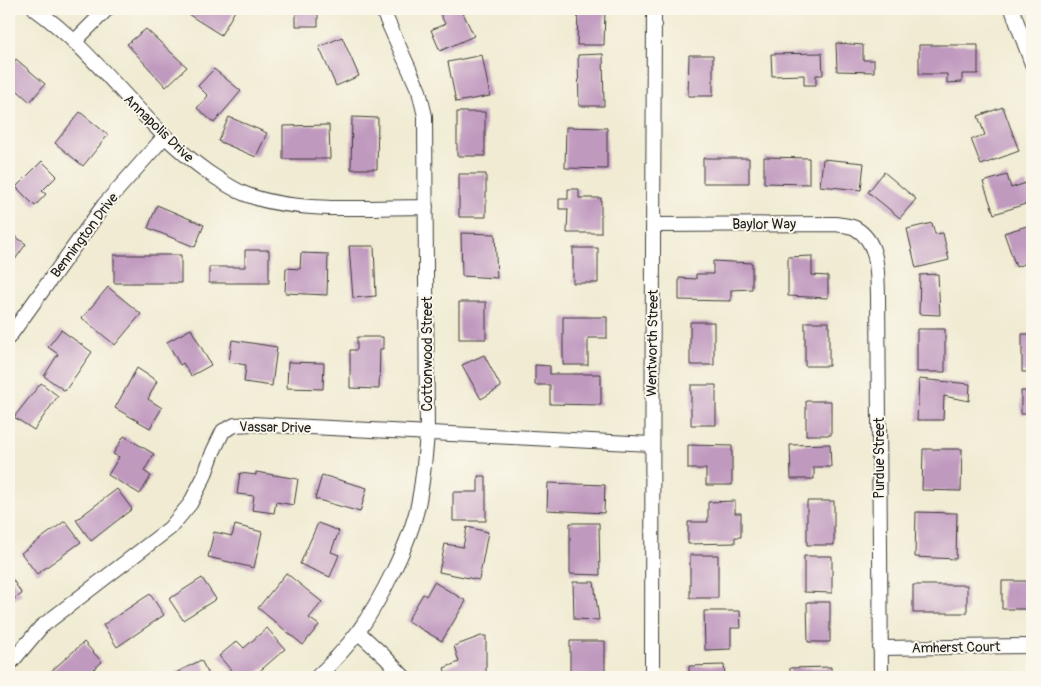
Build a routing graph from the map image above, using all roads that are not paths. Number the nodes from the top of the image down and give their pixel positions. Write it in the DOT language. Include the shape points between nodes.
graph roads {
  1 [pos="35,9"];
  2 [pos="107,9"];
  3 [pos="382,9"];
  4 [pos="654,9"];
  5 [pos="1012,9"];
  6 [pos="74,42"];
  7 [pos="1032,64"];
  8 [pos="164,136"];
  9 [pos="426,208"];
  10 [pos="654,224"];
  11 [pos="868,240"];
  12 [pos="11,328"];
  13 [pos="427,434"];
  14 [pos="651,444"];
  15 [pos="358,632"];
  16 [pos="1032,646"];
  17 [pos="880,648"];
  18 [pos="9,665"];
  19 [pos="317,677"];
  20 [pos="404,677"];
  21 [pos="652,677"];
  22 [pos="880,677"];
  1 -- 6 [label="street, Annapolis Drive"];
  2 -- 6 [label="street"];
  3 -- 9 [label="street, Cottonwood Street" via="419,91 426,116"];
  4 -- 10 [label="street, Wentworth Street"];
  5 -- 7 [label="street"];
  6 -- 8 [label="street, Annapolis Drive"];
  8 -- 9 [label="street, Annapolis Drive" via="199,166 245,194 308,208"];
  8 -- 12 [label="street, Bennington Drive" via="104,206"];
  9 -- 13 [label="street, Cottonwood Street"];
  10 -- 11 [label="street, Baylor Way" via="835,224 854,227"];
  10 -- 14 [label="street, Wentworth Street"];
  11 -- 17 [label="street, Purdue Street" via="877,259"];
  13 -- 14 [label="street, Vassar Drive"];
  13 -- 15 [label="street, Cottonwood Street" via="424,471 408,534 384,589"];
  13 -- 18 [label="street, Vassar Drive" via="251,424 235,425 223,431 190,504 170,528 41,627"];
  14 -- 21 [label="street, Wentworth Street"];
  15 -- 19 [label="street, Cottonwood Street"];
  15 -- 20 [label="street"];
  16 -- 17 [label="street, Amherst Court"];
  17 -- 22 [label="street, Purdue Street"];
}
